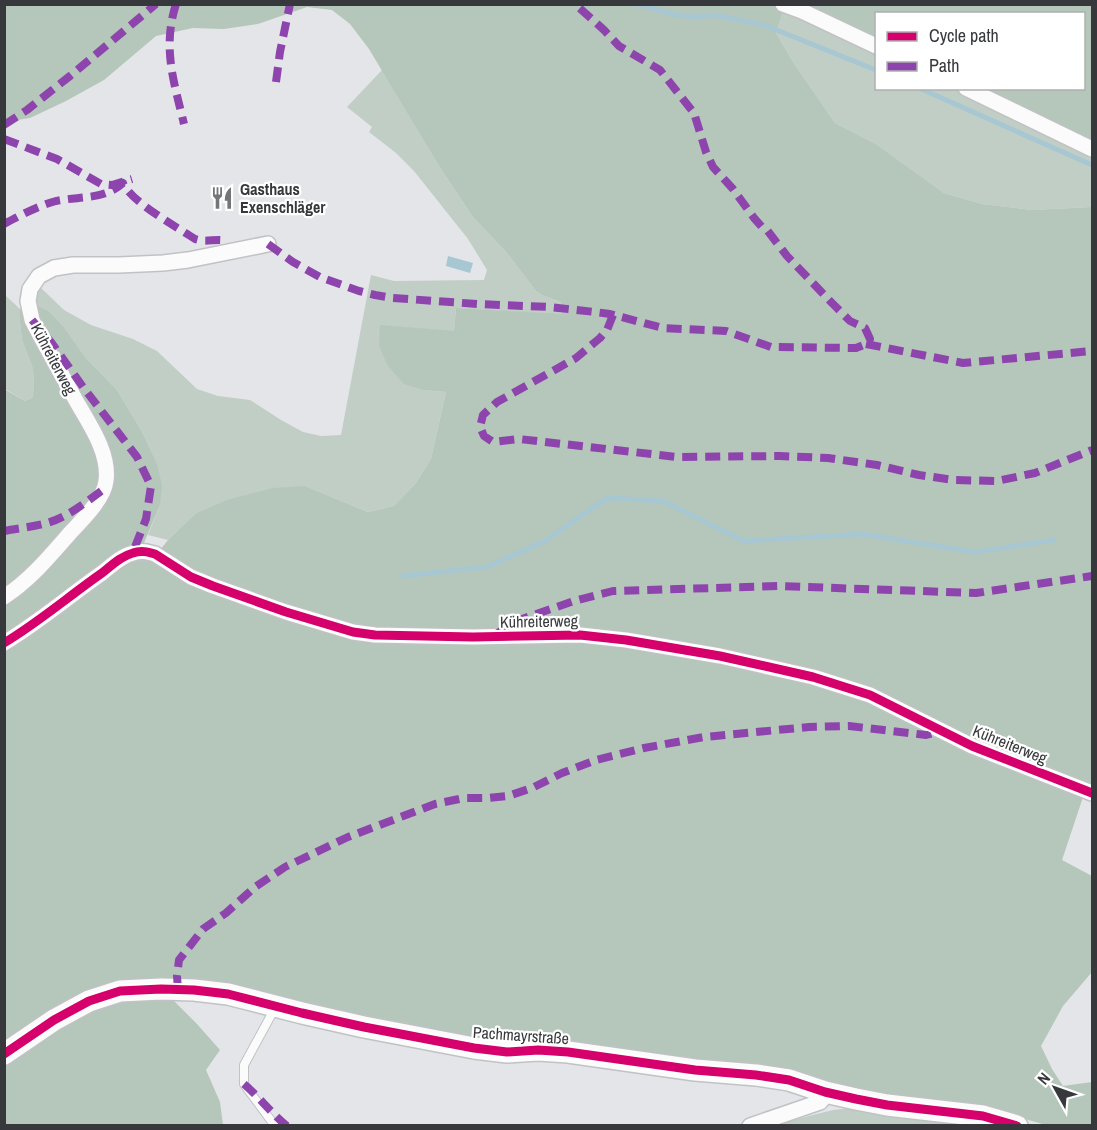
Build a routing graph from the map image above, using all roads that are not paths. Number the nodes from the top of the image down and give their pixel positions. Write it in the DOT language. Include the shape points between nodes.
graph roads {
  1 [pos="783,4"];
  2 [pos="875,46"];
  3 [pos="970,90"];
  4 [pos="1092,149"];
  5 [pos="268,244"];
  6 [pos="4,597"];
  7 [pos="4,643"];
  8 [pos="1092,793"];
  9 [pos="276,1006"];
  10 [pos="4,1054"];
  11 [pos="825,1092"];
  12 [pos="275,1125"];
  13 [pos="750,1125"];
  14 [pos="1017,1125"];
  1 -- 2 [label="street"];
  3 -- 4 [label="street"];
  5 -- 6 [label="street, Kühreiterweg" via="164,263 62,266 47,270 35,280 28,301 32,320 96,438 107,479 81,521 32,574"];
  7 -- 8 [label="street, Kühreiterweg" via="126,555 149,552 213,586 353,632 592,636 720,656 813,677 870,695 972,746"];
  9 -- 10 [label="street, Pachmayrstraße" via="194,990 120,991 89,1001 54,1020"];
  9 -- 11 [label="street, Pachmayrstraße" via="474,1048 568,1052 756,1075 789,1080"];
  9 -- 12 [label="lane" via="244,1065 244,1084"];
  11 -- 13 [label="street" via="820,1102"];
  11 -- 14 [label="street, Pachmayrstraße" via="887,1105 983,1116"];
}
